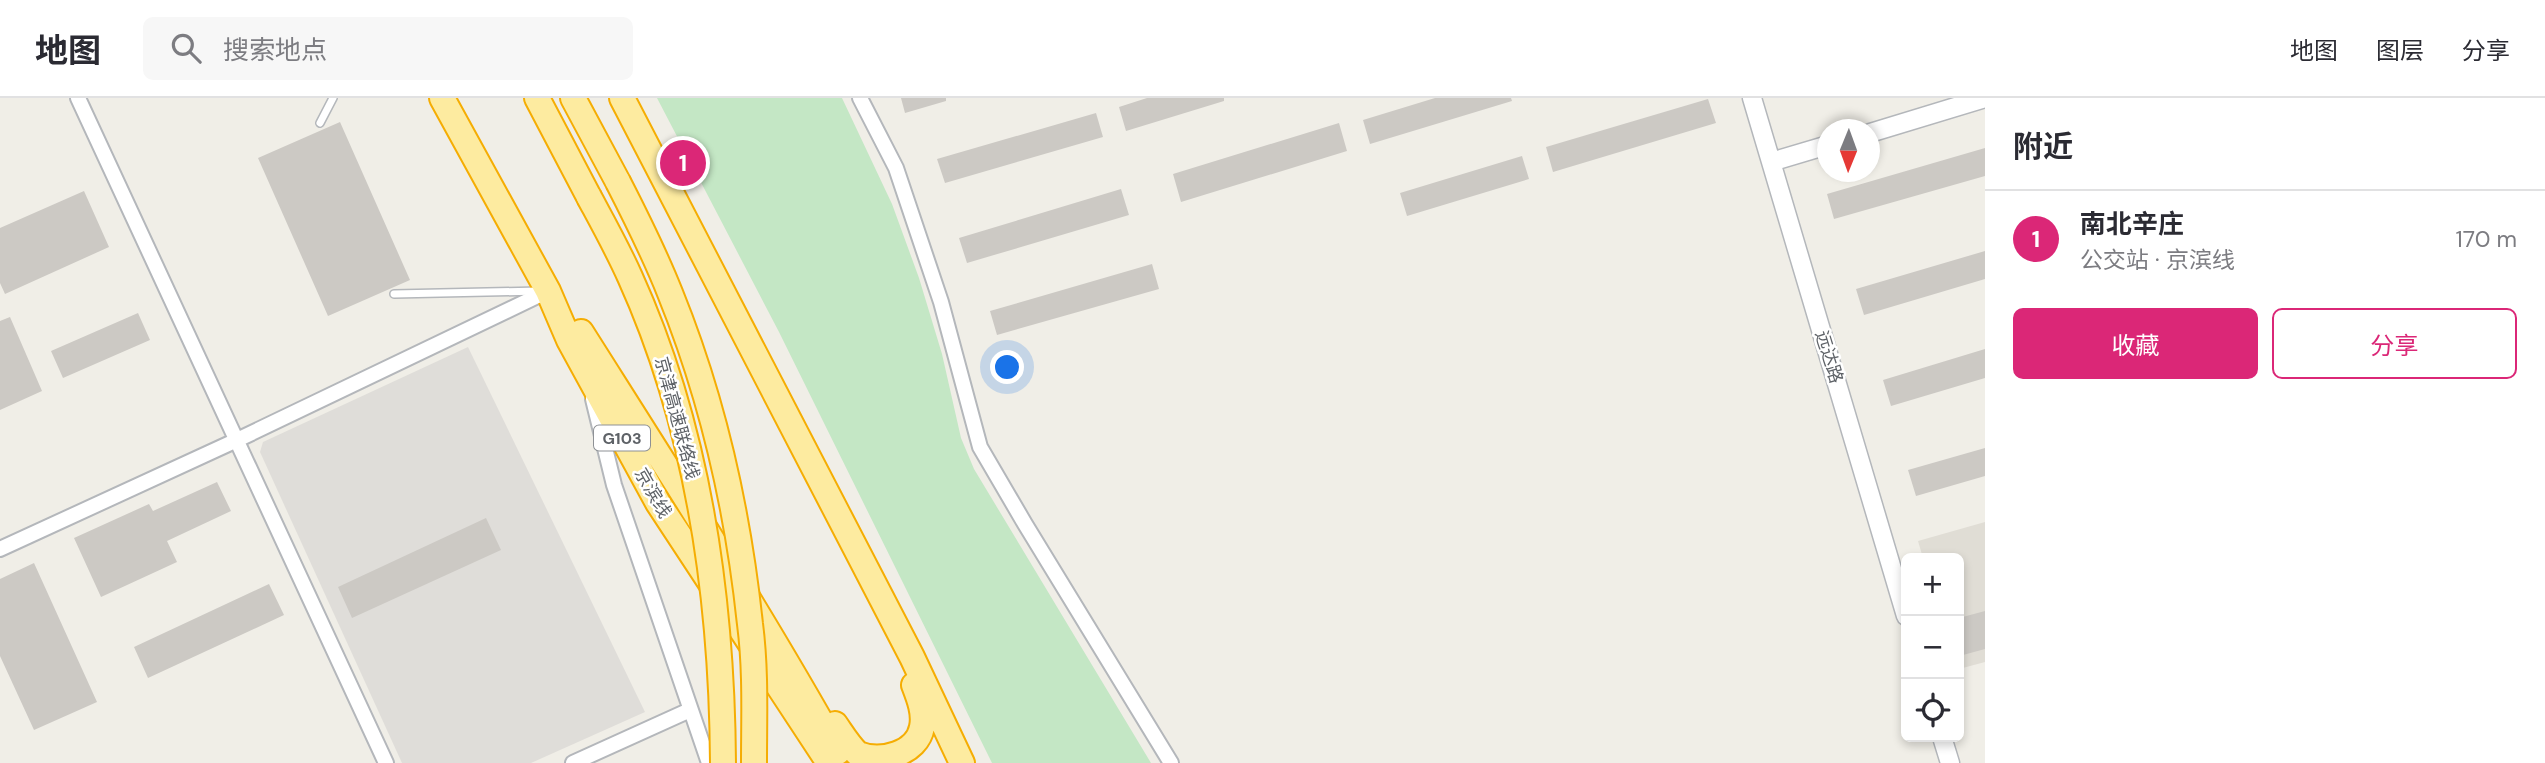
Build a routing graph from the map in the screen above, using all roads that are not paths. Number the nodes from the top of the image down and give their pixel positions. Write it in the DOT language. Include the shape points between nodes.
graph roads {
  1 [pos="78,98"];
  2 [pos="333,98"];
  3 [pos="442,98"];
  4 [pos="537,98"];
  5 [pos="573,98"];
  6 [pos="622,98"];
  7 [pos="860,98"];
  8 [pos="1752,98"];
  9 [pos="1985,98"];
  10 [pos="320,123"];
  11 [pos="1880,130"];
  12 [pos="1817,148"];
  13 [pos="1771,162"];
  14 [pos="548,291"];
  15 [pos="394,295"];
  16 [pos="587,374"];
  17 [pos="236,440"];
  18 [pos="0,549"];
  19 [pos="875,586"];
  20 [pos="1901,598"];
  21 [pos="778,648"];
  22 [pos="690,710"];
  23 [pos="1944,742"];
  24 [pos="830,762"];
  25 [pos="386,763"];
  26 [pos="573,763"];
  27 [pos="709,763"];
  28 [pos="723,763"];
  29 [pos="754,763"];
  30 [pos="962,763"];
  31 [pos="1171,763"];
  32 [pos="1950,763"];
  1 -- 17 [label="street"];
  2 -- 10 [label="lane"];
  3 -- 14 [label="highway, 京滨线 / G103"];
  4 -- 28 [label="highway, 京津高速联络线, bridge" via="630,276 664,365 698,494 716,614"];
  5 -- 29 [label="highway, 京津高速联络线, bridge" via="670,293 694,356 727,476 751,626"];
  6 -- 19 [label="highway"];
  7 -- 31 [label="street" via="896,168 941,302 980,447"];
  8 -- 13 [label="street, 远达路"];
  9 -- 11 [label="street"];
  12 -- 13 [label="street"];
  13 -- 20 [label="street, 远达路"];
  14 -- 15 [label="lane"];
  14 -- 16 [label="highway, 京滨线 / G103"];
  14 -- 17 [label="street"];
  14 -- 21 [label="highway" via="579,329"];
  16 -- 22 [label="street" via="614,485"];
  16 -- 24 [label="highway, 京滨线 / G103" via="657,503"];
  17 -- 18 [label="street"];
  17 -- 25 [label="street"];
  19 -- 21 [label="highway" via="884,620 922,708 920,736 899,757 873,761 859,754"];
  19 -- 30 [label="highway"];
  21 -- 24 [label="highway"];
  22 -- 26 [label="street"];
  22 -- 27 [label="street"];
  23 -- 32 [label="street"];
}
